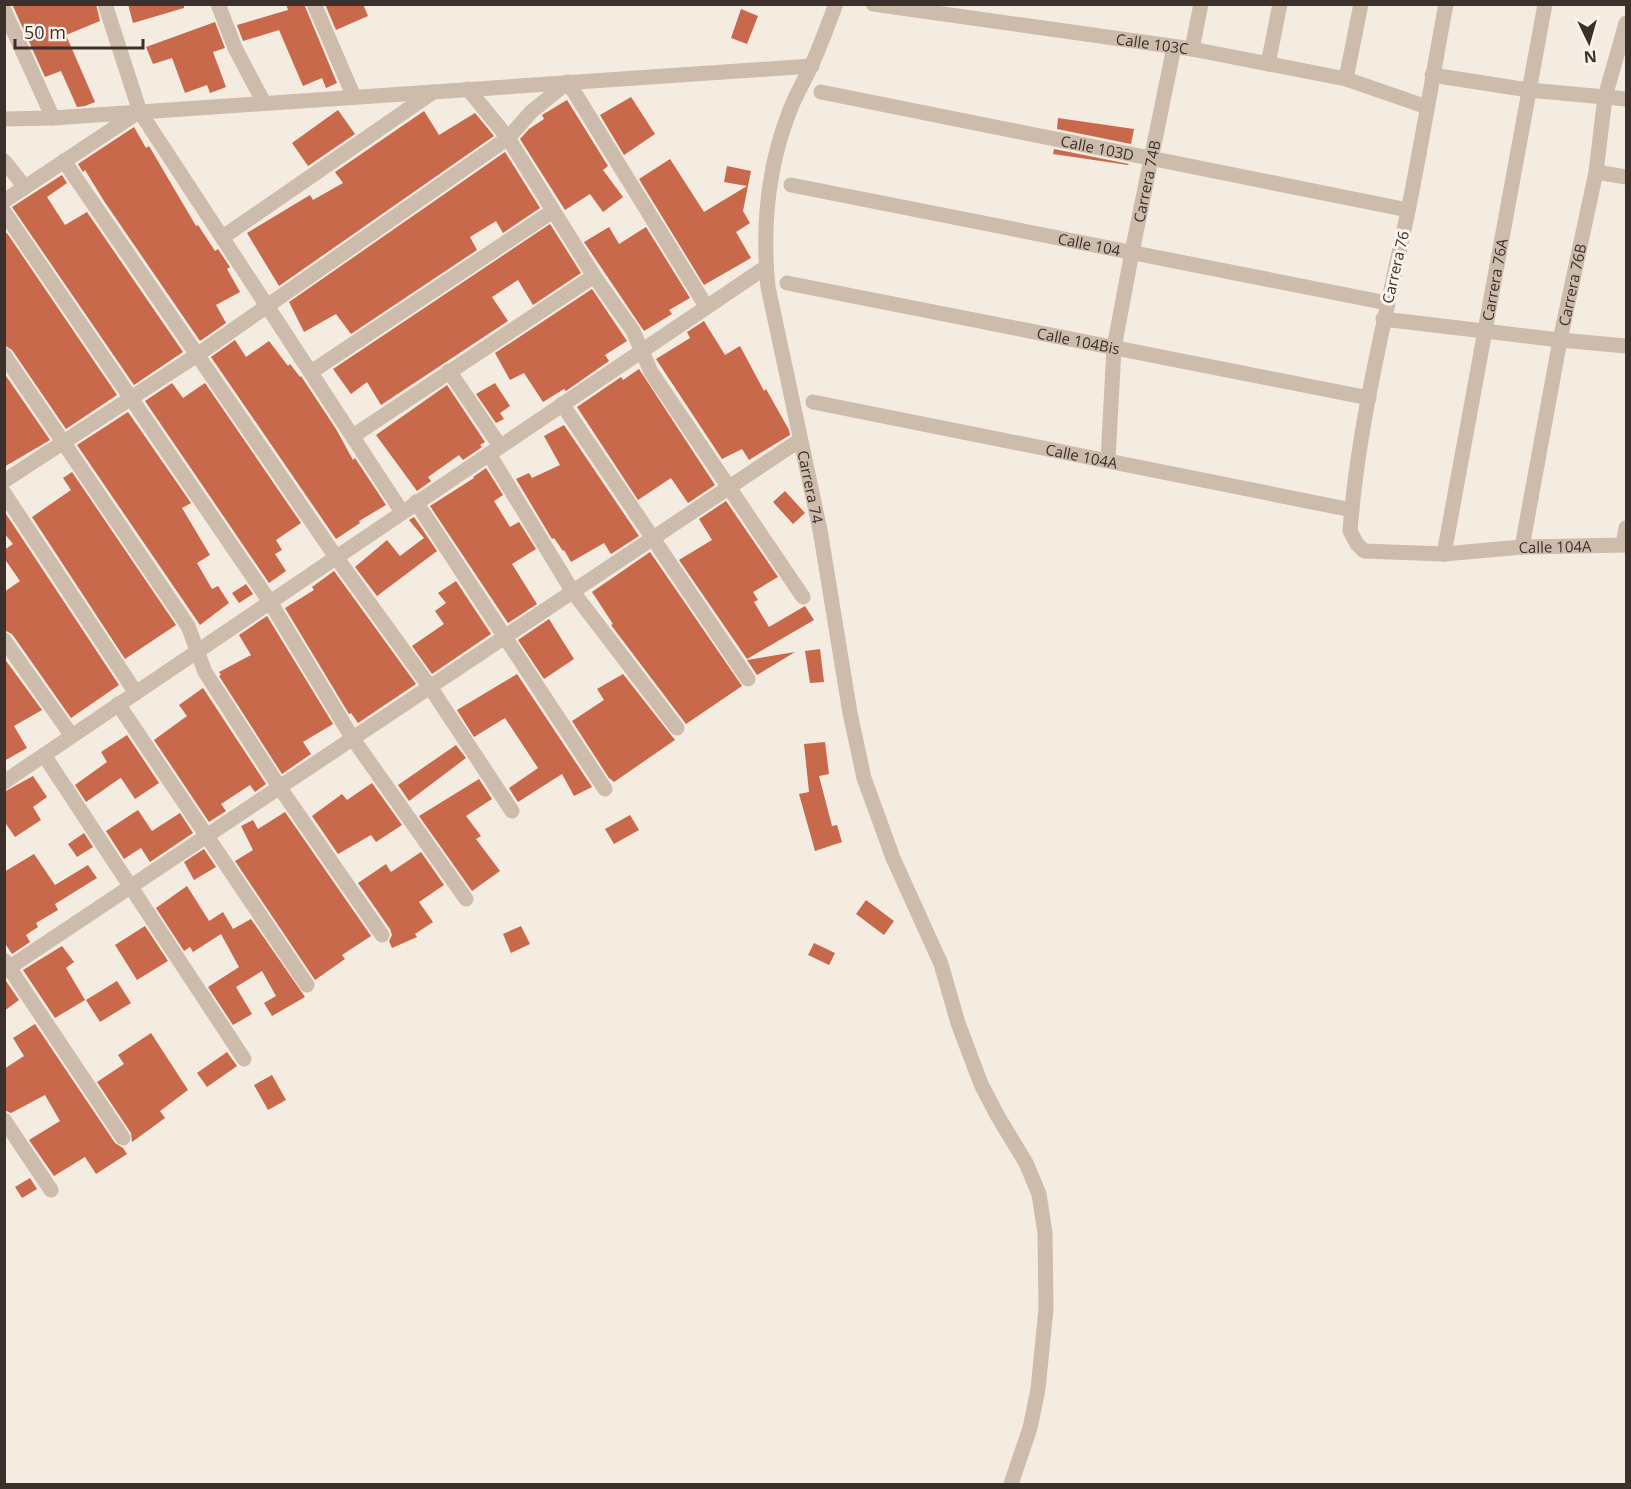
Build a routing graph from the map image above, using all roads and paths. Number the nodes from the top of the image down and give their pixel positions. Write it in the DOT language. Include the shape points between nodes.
graph roads {
  1 [pos="105,4"];
  2 [pos="218,4"];
  3 [pos="314,4"];
  4 [pos="836,4"];
  5 [pos="873,4"];
  6 [pos="1201,4"];
  7 [pos="1280,4"];
  8 [pos="1361,4"];
  9 [pos="1446,4"];
  10 [pos="1545,4"];
  11 [pos="4,10"];
  12 [pos="1626,23"];
  13 [pos="1174,46"];
  14 [pos="1192,49"];
  15 [pos="1268,64"];
  16 [pos="812,66"];
  17 [pos="1432,75"];
  18 [pos="1346,79"];
  19 [pos="568,82"];
  20 [pos="468,89"];
  21 [pos="1529,90"];
  22 [pos="434,92"];
  23 [pos="821,92"];
  24 [pos="354,97"];
  25 [pos="1605,97"];
  26 [pos="1626,99"];
  27 [pos="264,103"];
  28 [pos="1426,107"];
  29 [pos="140,112"];
  30 [pos="53,118"];
  31 [pos="4,119"];
  32 [pos="508,138"];
  33 [pos="1152,158"];
  34 [pos="4,161"];
  35 [pos="64,161"];
  36 [pos="1596,172"];
  37 [pos="1626,177"];
  38 [pos="791,185"];
  39 [pos="25,187"];
  40 [pos="4,201"];
  41 [pos="1408,210"];
  42 [pos="553,211"];
  43 [pos="4,212"];
  44 [pos="223,237"];
  45 [pos="1132,252"];
  46 [pos="766,267"];
  47 [pos="594,276"];
  48 [pos="787,283"];
  49 [pos="1387,303"];
  50 [pos="267,305"];
  51 [pos="706,306"];
  52 [pos="1383,319"];
  53 [pos="1484,330"];
  54 [pos="1560,340"];
  55 [pos="1626,346"];
  56 [pos="1114,348"];
  57 [pos="640,351"];
  58 [pos="4,355"];
  59 [pos="196,355"];
  60 [pos="449,371"];
  61 [pos="311,372"];
  62 [pos="1369,398"];
  63 [pos="130,400"];
  64 [pos="813,402"];
  65 [pos="562,404"];
  66 [pos="353,436"];
  67 [pos="800,440"];
  68 [pos="63,442"];
  69 [pos="494,450"];
  70 [pos="1108,460"];
  71 [pos="4,481"];
  72 [pos="729,488"];
  73 [pos="4,493"];
  74 [pos="416,502"];
  75 [pos="1352,510"];
  76 [pos="402,512"];
  77 [pos="1626,528"];
  78 [pos="1350,531"];
  79 [pos="652,539"];
  80 [pos="1625,545"];
  81 [pos="1521,547"];
  82 [pos="1444,554"];
  83 [pos="336,557"];
  84 [pos="573,592"];
  85 [pos="803,597"];
  86 [pos="270,602"];
  87 [pos="506,637"];
  88 [pos="4,640"];
  89 [pos="196,651"];
  90 [pos="748,679"];
  91 [pos="430,687"];
  92 [pos="136,693"];
  93 [pos="118,705"];
  94 [pos="677,729"];
  95 [pos="72,736"];
  96 [pos="353,739"];
  97 [pos="44,755"];
  98 [pos="4,782"];
  99 [pos="280,788"];
  100 [pos="605,789"];
  101 [pos="512,811"];
  102 [pos="207,836"];
  103 [pos="131,887"];
  104 [pos="466,899"];
  105 [pos="382,935"];
  106 [pos="6,967"];
  107 [pos="307,985"];
  108 [pos="244,1059"];
  109 [pos="4,1120"];
  110 [pos="123,1138"];
  111 [pos="51,1190"];
  112 [pos="1011,1485"];
  1 -- 29 [label="street"];
  2 -- 27 [label="street" via="235,48"];
  3 -- 24 [label="street"];
  4 -- 16 [label="street, Carrera 74"];
  5 -- 13 [label="street, Calle 103C"];
  6 -- 14 [label="street"];
  7 -- 15 [label="street"];
  8 -- 18 [label="street"];
  9 -- 17 [label="street, Carrera 76"];
  10 -- 21 [label="street, Carrera 76A"];
  11 -- 30 [label="street"];
  12 -- 25 [label="street, Carrera 76B"];
  13 -- 14 [label="street, Calle 103C"];
  13 -- 33 [label="street, Carrera 74B"];
  14 -- 15 [label="street, Calle 103C"];
  15 -- 18 [label="street, Calle 103C"];
  16 -- 19 [label="street"];
  16 -- 46 [label="street, Carrera 74" via="790,110 774,162 766,217"];
  17 -- 21 [label="street"];
  17 -- 28 [label="street, Carrera 76"];
  18 -- 28 [label="street, Calle 103C"];
  19 -- 20 [label="street"];
  19 -- 32 [label="street" via="531,112"];
  19 -- 51 [label="street"];
  20 -- 22 [label="street"];
  20 -- 32 [label="street"];
  21 -- 25 [label="street"];
  21 -- 53 [label="street, Carrera 76A"];
  22 -- 24 [label="street"];
  22 -- 44 [label="street"];
  23 -- 33 [label="street, Calle 103D"];
  24 -- 27 [label="street"];
  25 -- 26 [label="street"];
  25 -- 36 [label="street, Carrera 76B"];
  27 -- 29 [label="street"];
  28 -- 41 [label="street, Carrera 76"];
  29 -- 30 [label="street"];
  29 -- 35 [label="street"];
  29 -- 44 [label="street"];
  30 -- 31 [label="street"];
  32 -- 42 [label="street"];
  32 -- 50 [label="street"];
  33 -- 41 [label="street, Calle 103D"];
  33 -- 45 [label="street, Carrera 74B"];
  34 -- 39 [label="street"];
  35 -- 39 [label="street"];
  35 -- 59 [label="street"];
  36 -- 37 [label="street"];
  36 -- 54 [label="street, Carrera 76B"];
  38 -- 45 [label="street, Calle 104"];
  39 -- 40 [label="street"];
  41 -- 49 [label="street, Carrera 76"];
  42 -- 47 [label="street"];
  42 -- 61 [label="street"];
  43 -- 63 [label="street"];
  44 -- 50 [label="street"];
  45 -- 49 [label="street, Calle 104"];
  45 -- 56 [label="street, Carrera 74B"];
  46 -- 51 [label="street"];
  46 -- 67 [label="street, Carrera 74"];
  47 -- 57 [label="street" via="633,332"];
  47 -- 60 [label="street"];
  48 -- 56 [label="street, Calle 104Bis"];
  49 -- 52 [label="street, Carrera 76"];
  50 -- 59 [label="street"];
  50 -- 61 [label="street"];
  51 -- 57 [label="street"];
  52 -- 53 [label="street"];
  52 -- 62 [label="street, Carrera 76"];
  53 -- 54 [label="street"];
  53 -- 82 [label="street, Carrera 76A"];
  54 -- 55 [label="street"];
  54 -- 81 [label="street, Carrera 76B"];
  56 -- 62 [label="street, Calle 104Bis"];
  56 -- 70 [label="street, Carrera 74B"];
  57 -- 65 [label="street"];
  57 -- 72 [label="street"];
  58 -- 68 [label="street"];
  59 -- 63 [label="street"];
  59 -- 83 [label="street"];
  60 -- 66 [label="street"];
  60 -- 69 [label="street"];
  61 -- 66 [label="street"];
  62 -- 75 [label="street, Carrera 76"];
  63 -- 68 [label="street"];
  63 -- 86 [label="street"];
  64 -- 70 [label="street, Calle 104A"];
  65 -- 69 [label="street"];
  65 -- 79 [label="street"];
  66 -- 76 [label="street"];
  67 -- 72 [label="street"];
  67 -- 112 [label="street, Carrera 74" via="864,778 893,858 941,964 981,1084 1039,1194 1045,1233 1046,1309 1038,1389"];
  68 -- 71 [label="street"];
  68 -- 89 [label="street" via="188,626"];
  69 -- 74 [label="street"];
  69 -- 84 [label="street"];
  70 -- 75 [label="street, Calle 104A"];
  72 -- 79 [label="street"];
  72 -- 85 [label="street"];
  73 -- 92 [label="street"];
  74 -- 76 [label="street"];
  74 -- 87 [label="street"];
  75 -- 78 [label="street, Carrera 76"];
  76 -- 83 [label="street"];
  77 -- 80 [label="street"];
  78 -- 82 [label="street, Calle 104A" via="1364,551"];
  79 -- 84 [label="street"];
  79 -- 90 [label="street"];
  80 -- 81 [label="street, Calle 104A"];
  81 -- 82 [label="street, Calle 104A"];
  83 -- 86 [label="street"];
  83 -- 91 [label="street"];
  84 -- 87 [label="street"];
  84 -- 94 [label="street"];
  86 -- 89 [label="street"];
  86 -- 96 [label="street"];
  87 -- 91 [label="street"];
  87 -- 100 [label="street"];
  88 -- 95 [label="street"];
  89 -- 92 [label="street"];
  89 -- 99 [label="street" via="204,672"];
  91 -- 96 [label="street"];
  91 -- 101 [label="street"];
  92 -- 93 [label="street"];
  93 -- 95 [label="street"];
  93 -- 102 [label="street"];
  95 -- 97 [label="street"];
  96 -- 99 [label="street"];
  96 -- 104 [label="street"];
  97 -- 98 [label="street"];
  97 -- 103 [label="street"];
  99 -- 102 [label="street"];
  99 -- 105 [label="street"];
  102 -- 103 [label="street"];
  102 -- 107 [label="street"];
  103 -- 106 [label="street"];
  103 -- 108 [label="street"];
  106 -- 110 [label="street"];
  109 -- 111 [label="street"];
}
